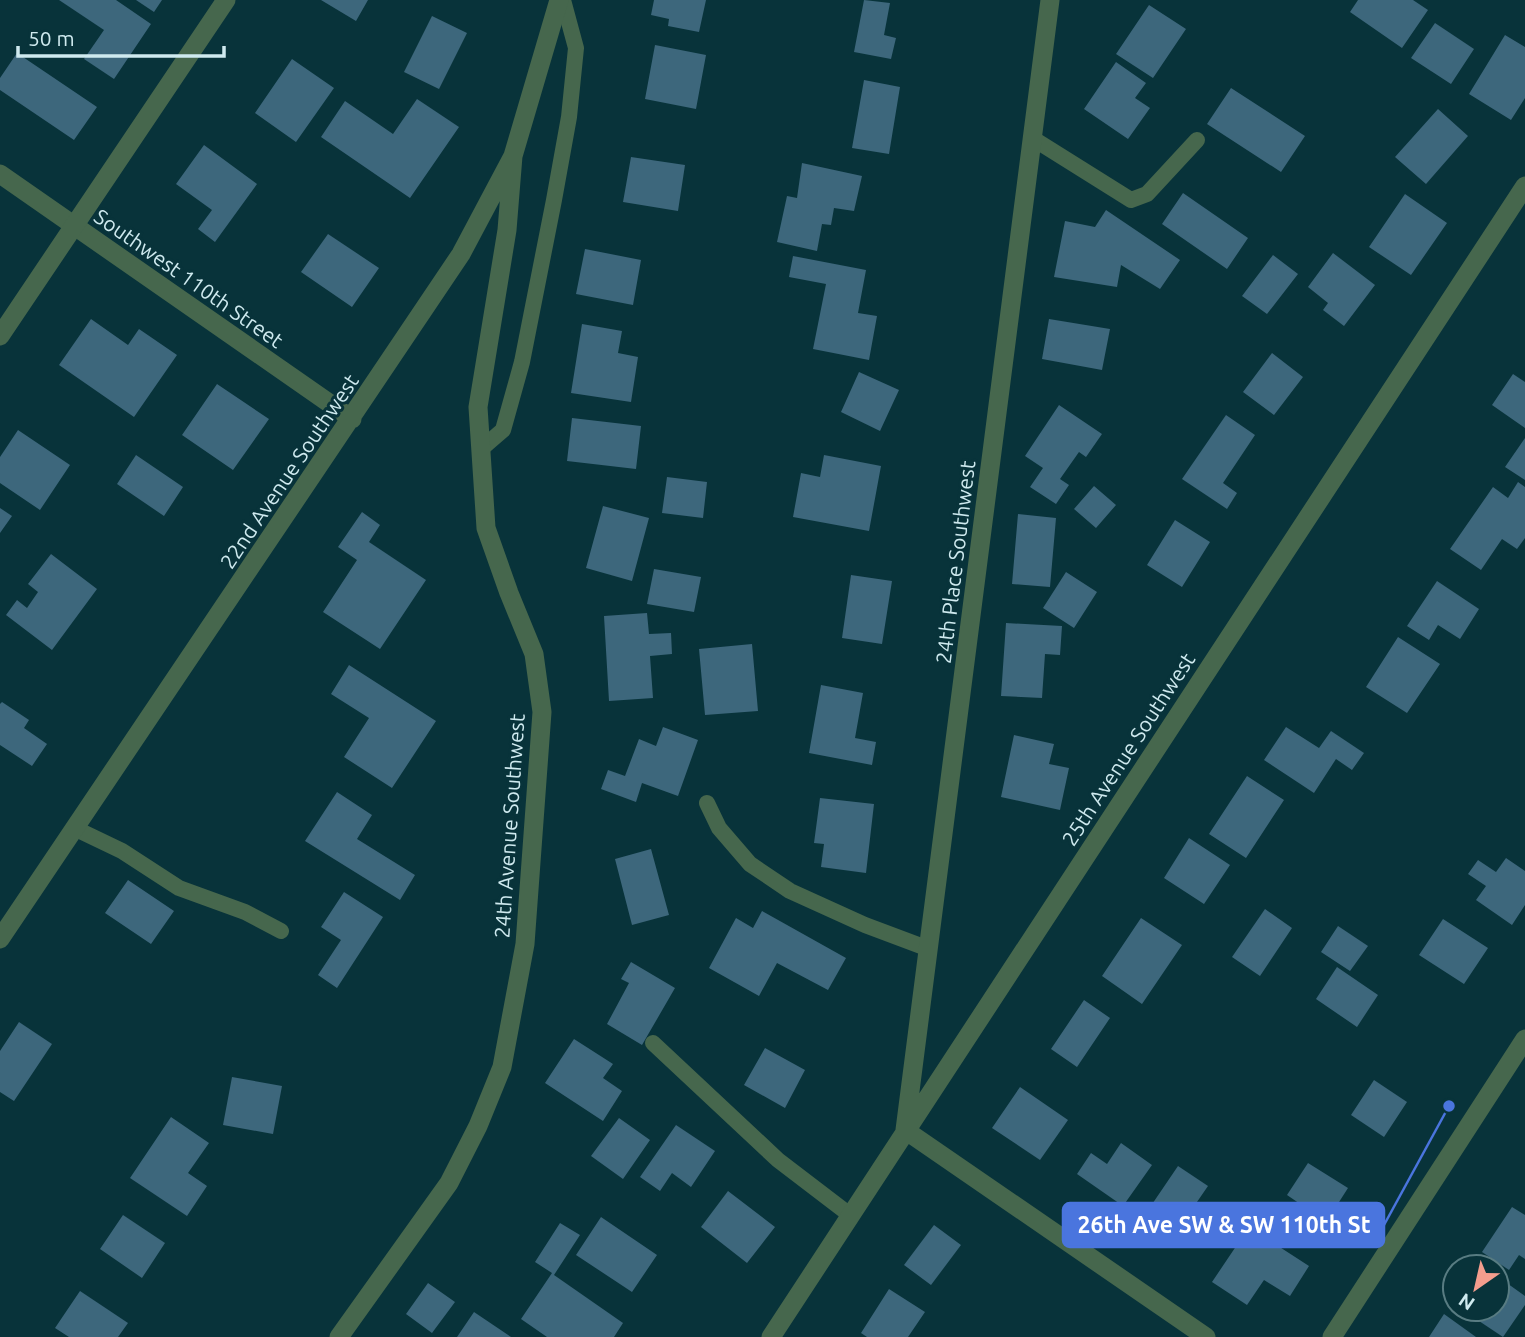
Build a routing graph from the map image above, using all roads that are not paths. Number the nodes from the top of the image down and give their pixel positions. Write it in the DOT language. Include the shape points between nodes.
graph roads {
  1 [pos="226,0"];
  2 [pos="561,0"];
  3 [pos="1050,0"];
  4 [pos="1032,138"];
  5 [pos="1197,141"];
  6 [pos="513,156"];
  7 [pos="0,174"];
  8 [pos="1525,186"];
  9 [pos="74,226"];
  10 [pos="0,336"];
  11 [pos="352,419"];
  12 [pos="481,449"];
  13 [pos="707,803"];
  14 [pos="74,828"];
  15 [pos="281,931"];
  16 [pos="0,939"];
  17 [pos="929,949"];
  18 [pos="1525,1039"];
  19 [pos="653,1043"];
  20 [pos="905,1130"];
  21 [pos="850,1215"];
  22 [pos="339,1337"];
  23 [pos="771,1337"];
  24 [pos="1206,1337"];
  25 [pos="1332,1337"];
  1 -- 9 [label="street"];
  2 -- 6 [label="street, 22nd Avenue Southwest"];
  2 -- 12 [label="lane, 22nd Avenue Southwest" via="576,48 569,117 522,362 503,430"];
  3 -- 4 [label="street, 24th Place Southwest"];
  4 -- 5 [label="lane" via="1131,200 1147,194"];
  4 -- 17 [label="street, 24th Place Southwest"];
  6 -- 11 [label="street, 22nd Avenue Southwest" via="461,254"];
  6 -- 12 [label="street, 24th Avenue Southwest" via="478,407"];
  7 -- 9 [label="street, Southwest 110th Street"];
  8 -- 20 [label="street, 25th Avenue Southwest"];
  9 -- 10 [label="street"];
  9 -- 11 [label="street, Southwest 110th Street"];
  11 -- 14 [label="street, 22nd Avenue Southwest"];
  12 -- 22 [label="street, 24th Avenue Southwest" via="486,528 534,654 542,712 525,944 502,1067 478,1126 449,1183"];
  13 -- 17 [label="lane" via="719,828 750,864 790,891"];
  14 -- 15 [label="lane" via="122,851 179,888 245,912"];
  14 -- 16 [label="street, 22nd Avenue Southwest"];
  17 -- 20 [label="street, 24th Place Southwest"];
  18 -- 25 [label="street"];
  19 -- 21 [label="lane" via="778,1160"];
  20 -- 21 [label="street, 25th Avenue Southwest"];
  20 -- 24 [label="street"];
  21 -- 23 [label="street, 25th Avenue Southwest"];
}
